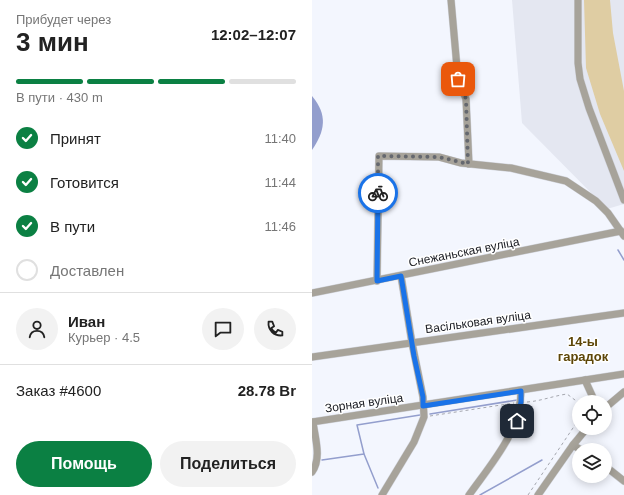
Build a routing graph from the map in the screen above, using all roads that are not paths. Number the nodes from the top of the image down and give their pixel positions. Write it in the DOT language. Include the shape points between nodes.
graph roads {
  1 [pos="451,0"];
  2 [pos="578,0"];
  3 [pos="468,164"];
  4 [pos="624,200"];
  5 [pos="622,233"];
  6 [pos="401,276"];
  7 [pos="377,281"];
  8 [pos="312,293"];
  9 [pos="624,313"];
  10 [pos="412,343"];
  11 [pos="312,357"];
  12 [pos="624,374"];
  13 [pos="584,380"];
  14 [pos="521,391"];
  15 [pos="624,392"];
  16 [pos="592,395"];
  17 [pos="612,402"];
  18 [pos="423,406"];
  19 [pos="313,422"];
  20 [pos="581,435"];
  21 [pos="575,443"];
  22 [pos="572,446"];
  23 [pos="312,472"];
  24 [pos="612,472"];
  25 [pos="624,481"];
  26 [pos="382,495"];
  27 [pos="469,495"];
  28 [pos="538,495"];
  1 -- 3 [label="street" via="458,79 466,99"];
  2 -- 4 [label="street" via="580,80"];
  3 -- 5 [label="street" via="511,168 566,181 596,201"];
  3 -- 7 [label="street" via="439,157 378,156"];
  5 -- 6 [label="street, Снежаньская вуліца"];
  6 -- 7 [label="street, Снежаньская вуліца"];
  6 -- 10 [label="street"];
  7 -- 8 [label="street, Снежаньская вуліца"];
  9 -- 10 [label="street, Васільковая вуліца"];
  10 -- 11 [label="street, Васільковая вуліца"];
  10 -- 18 [label="street"];
  12 -- 13 [label="street, Зорная вуліца"];
  13 -- 14 [label="street, Зорная вуліца"];
  13 -- 16 [label="street"];
  14 -- 18 [label="street, Зорная вуліца"];
  14 -- 27 [label="street" via="521,402 513,429"];
  15 -- 17 [label="street"];
  18 -- 19 [label="street, Зорная вуліца"];
  18 -- 26 [label="street" via="424,417 414,442"];
  19 -- 23 [label="street" via="317,458"];
  20 -- 21 [label="street"];
  22 -- 28 [label="street"];
  24 -- 25 [label="street"];
}
